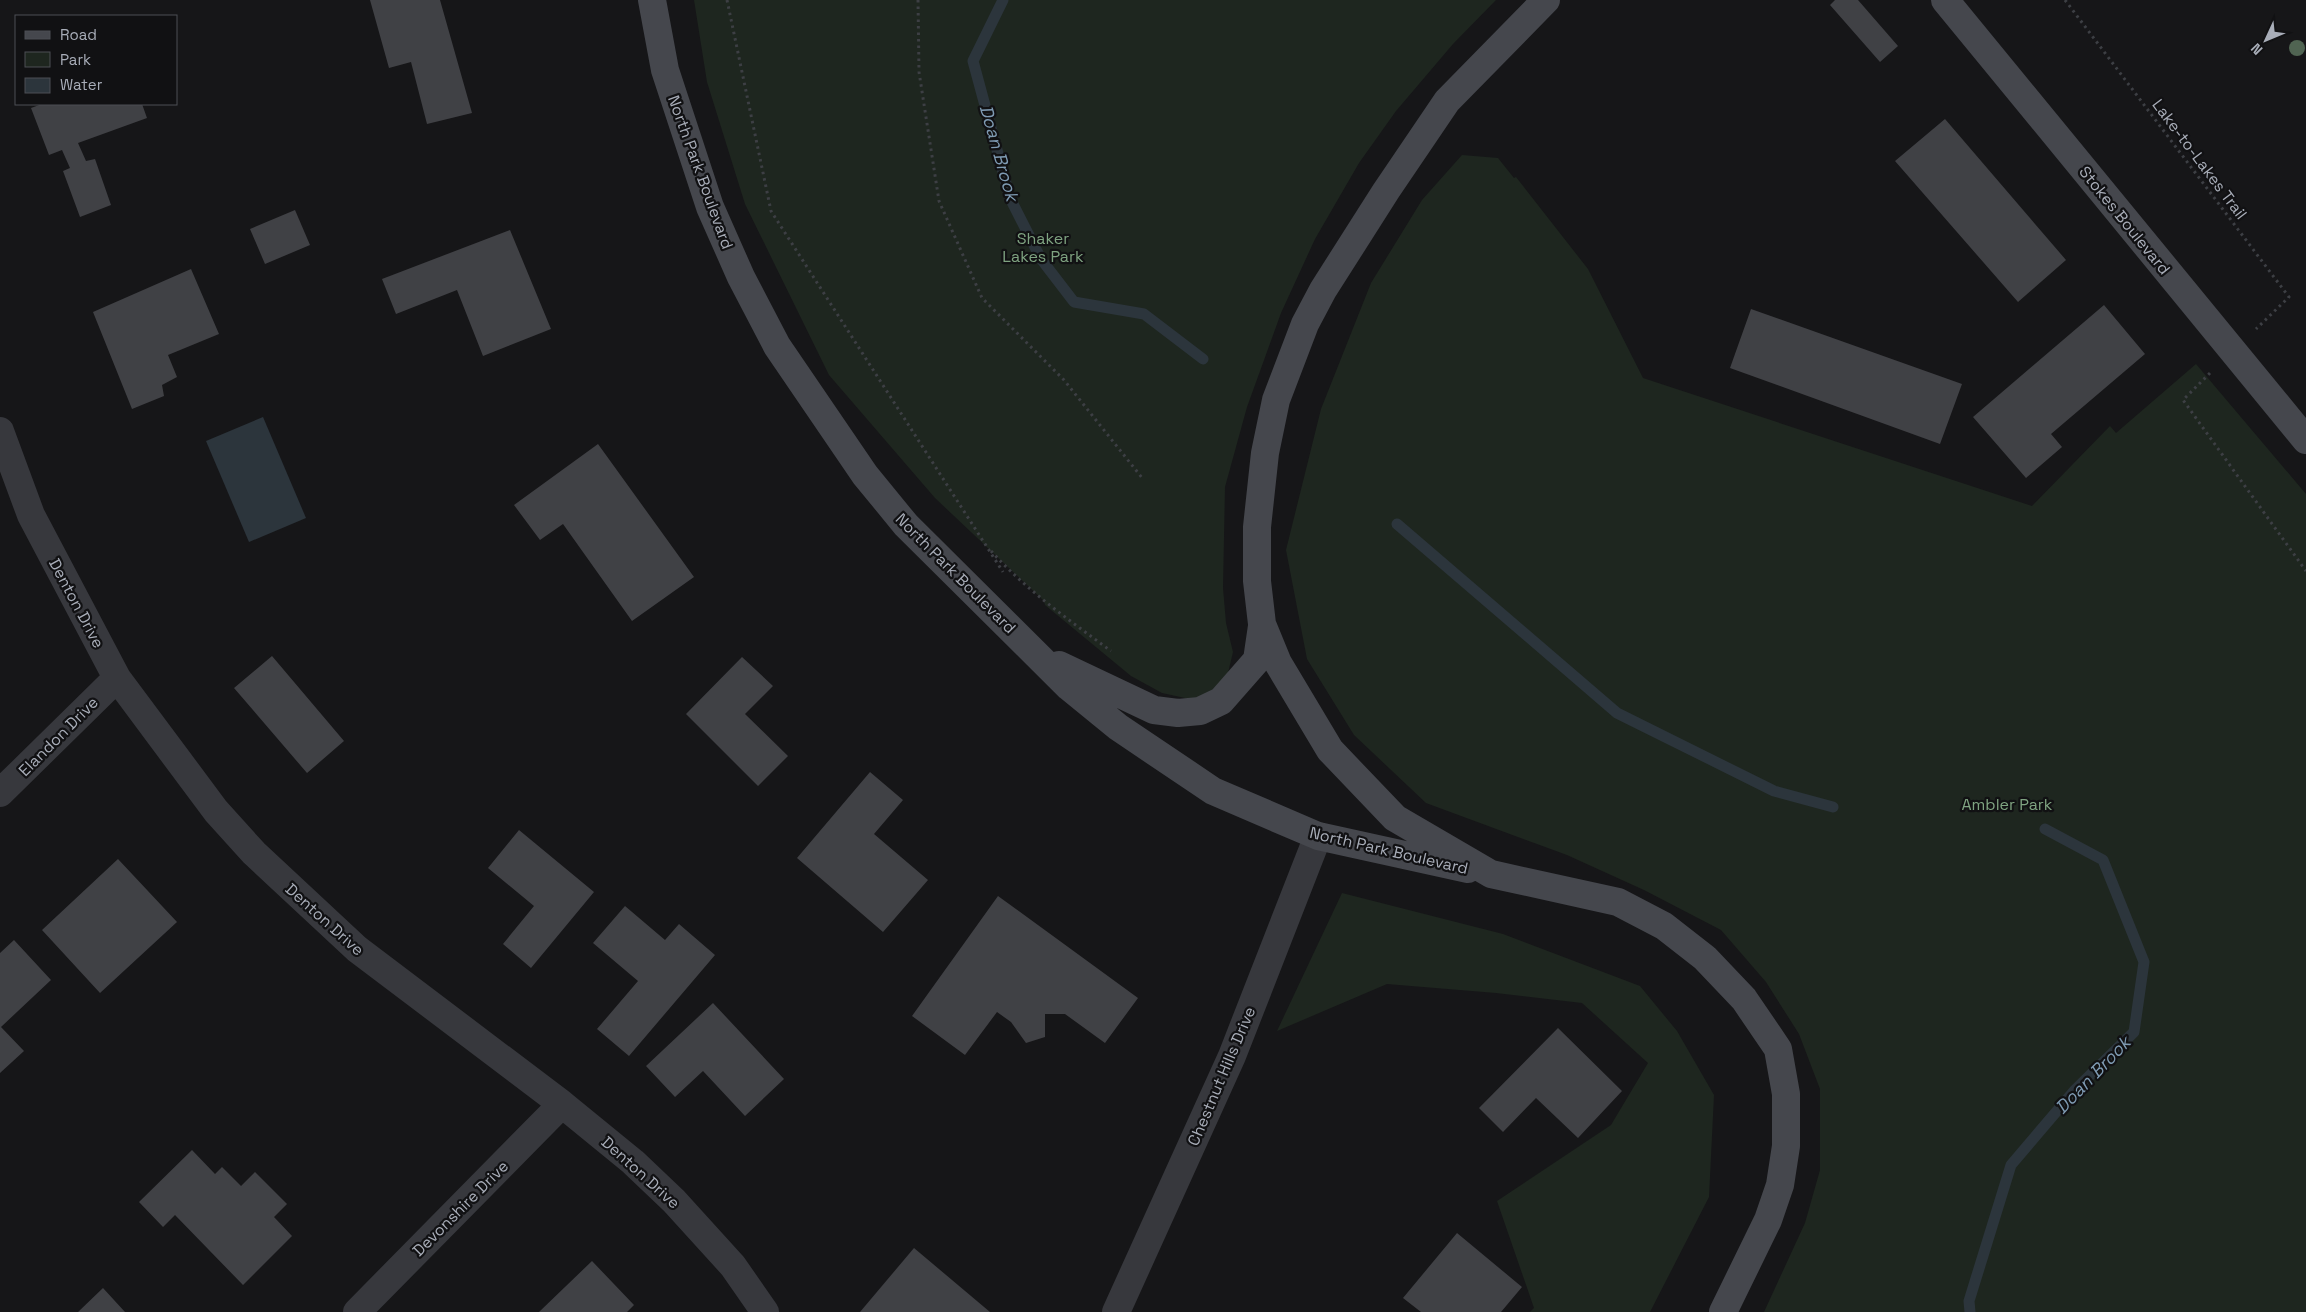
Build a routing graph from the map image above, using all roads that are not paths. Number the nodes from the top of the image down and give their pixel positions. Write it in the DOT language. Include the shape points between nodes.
graph roads {
  1 [pos="652,0"];
  2 [pos="1546,0"];
  3 [pos="1934,0"];
  4 [pos="1945,0"];
  5 [pos="1956,0"];
  6 [pos="1968,29"];
  7 [pos="0,431"];
  8 [pos="2306,440"];
  9 [pos="1262,624"];
  10 [pos="1016,633"];
  11 [pos="117,678"];
  12 [pos="0,793"];
  13 [pos="1318,836"];
  14 [pos="1491,874"];
  15 [pos="562,1104"];
  16 [pos="357,1312"];
  17 [pos="765,1312"];
  18 [pos="1116,1312"];
  19 [pos="1723,1312"];
  1 -- 10 [label="main road, North Park Boulevard" via="665,70 710,207 777,346 865,475 906,526"];
  2 -- 9 [label="main road" via="1447,101 1350,248 1305,324 1276,400 1264,453 1257,527 1257,581"];
  3 -- 6 [label="main road"];
  4 -- 6 [label="main road, Stokes Boulevard"];
  5 -- 6 [label="main road"];
  6 -- 8 [label="main road, Stokes Boulevard"];
  7 -- 11 [label="street, Denton Drive" via="30,515"];
  9 -- 10 [label="main road" via="1257,660 1238,684 1221,701 1200,711 1178,713 1154,710 1065,668"];
  9 -- 14 [label="main road" via="1278,663 1330,750 1396,818"];
  10 -- 13 [label="main road, North Park Boulevard" via="1069,687 1118,727 1213,791"];
  11 -- 12 [label="street, Elandon Drive"];
  11 -- 15 [label="street, Denton Drive" via="216,811 254,853 357,949"];
  13 -- 14 [label="main road, North Park Boulevard"];
  13 -- 18 [label="street, Chestnut Hills Drive" via="1232,1056"];
  14 -- 19 [label="main road, North Park Boulevard" via="1618,902 1664,926 1705,958 1744,999 1778,1049 1786,1094 1786,1146 1780,1185 1768,1220"];
  15 -- 16 [label="street, Devonshire Drive"];
  15 -- 17 [label="street, Denton Drive" via="674,1200 733,1266"];
}
